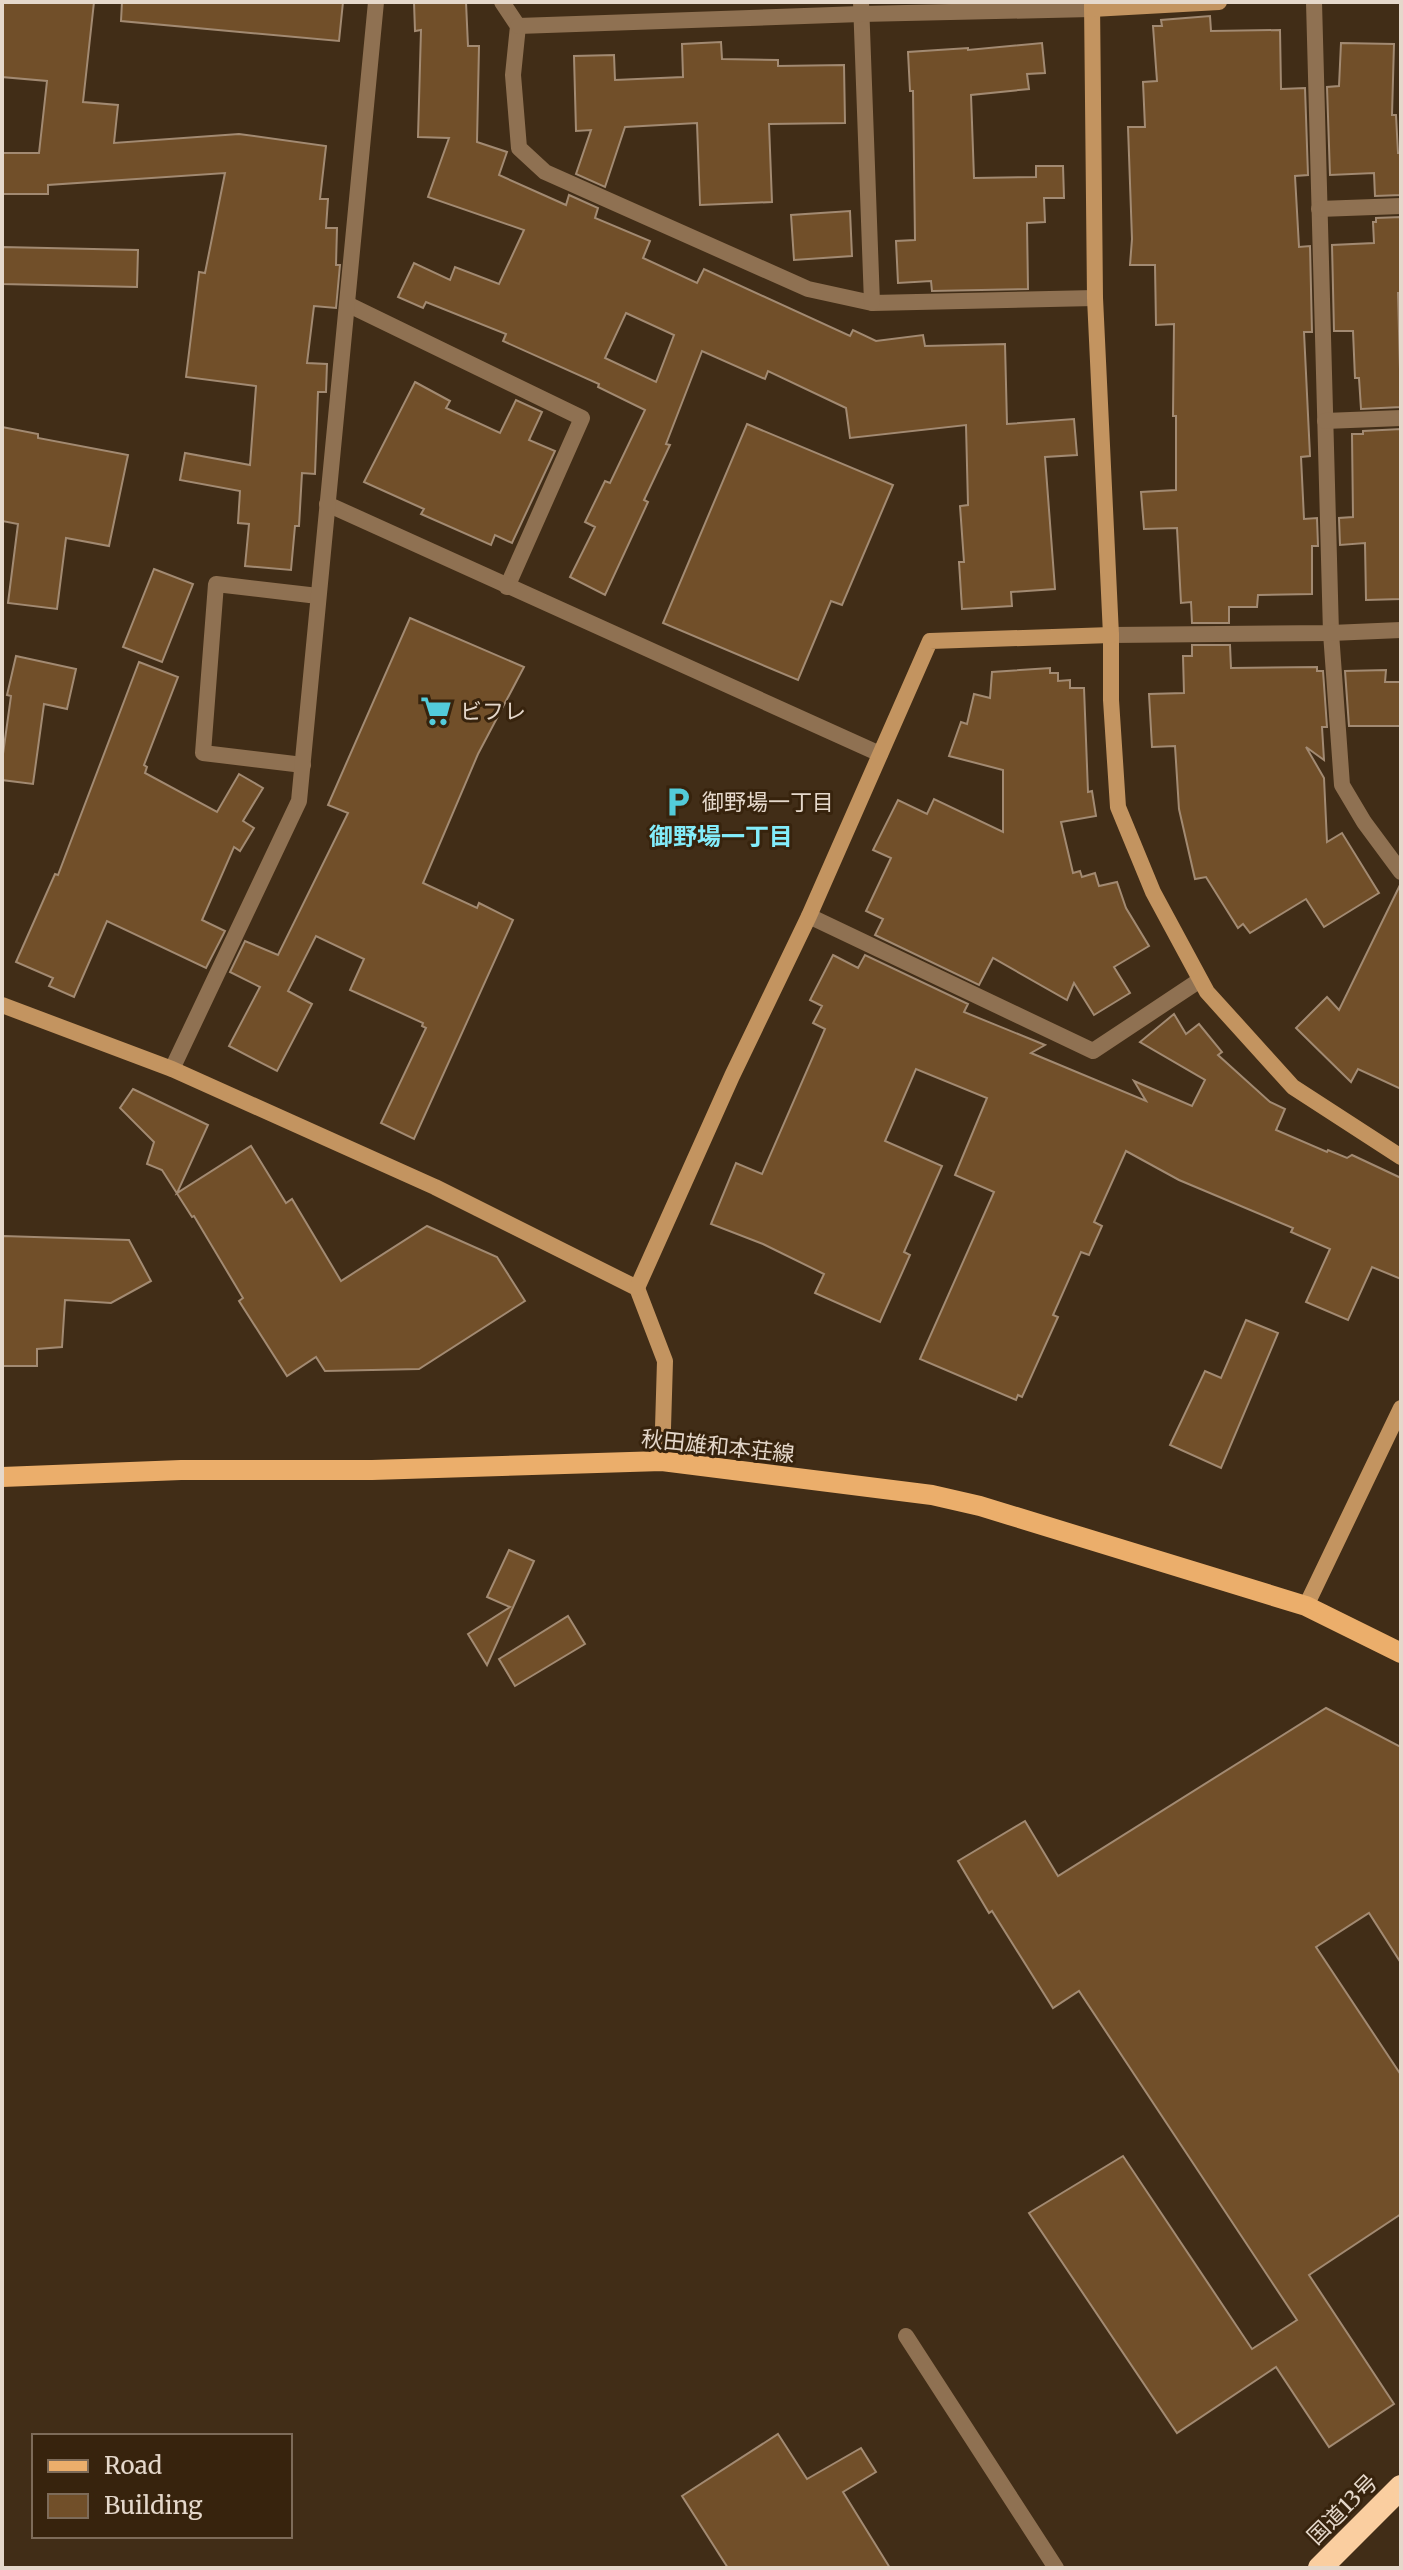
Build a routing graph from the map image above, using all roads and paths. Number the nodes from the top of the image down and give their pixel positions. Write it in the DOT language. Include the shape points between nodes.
graph roads {
  1 [pos="376,2"];
  2 [pos="502,2"];
  3 [pos="1219,2"];
  4 [pos="1314,2"];
  5 [pos="1092,6"];
  6 [pos="861,8"];
  7 [pos="518,26"];
  8 [pos="1401,206"];
  9 [pos="1319,209"];
  10 [pos="1095,298"];
  11 [pos="872,303"];
  12 [pos="347,304"];
  13 [pos="1401,418"];
  14 [pos="1325,421"];
  15 [pos="327,504"];
  16 [pos="507,587"];
  17 [pos="318,596"];
  18 [pos="1401,630"];
  19 [pos="1331,633"];
  20 [pos="1111,635"];
  21 [pos="880,754"];
  22 [pos="303,765"];
  23 [pos="1393,850"];
  24 [pos="1401,872"];
  25 [pos="809,916"];
  26 [pos="1200,980"];
  27 [pos="2,1005"];
  28 [pos="172,1069"];
  29 [pos="1401,1157"];
  30 [pos="637,1288"];
  31 [pos="1401,1408"];
  32 [pos="662,1461"];
  33 [pos="2,1477"];
  34 [pos="1306,1606"];
  35 [pos="1401,1653"];
  36 [pos="906,2336"];
  37 [pos="1401,2487"];
  38 [pos="1056,2568"];
  39 [pos="1320,2568"];
  1 -- 12 [label="street"];
  2 -- 7 [label="street"];
  3 -- 5 [label="street"];
  4 -- 9 [label="street"];
  5 -- 6 [label="street"];
  5 -- 10 [label="street"];
  6 -- 7 [label="street"];
  6 -- 11 [label="street"];
  7 -- 11 [label="street" via="513,75 519,148 545,172 808,289"];
  8 -- 9 [label="street"];
  9 -- 14 [label="street"];
  10 -- 11 [label="street"];
  10 -- 20 [label="street"];
  12 -- 15 [label="street"];
  12 -- 16 [label="street" via="582,418"];
  13 -- 14 [label="street"];
  14 -- 19 [label="street"];
  15 -- 16 [label="street"];
  15 -- 17 [label="street"];
  16 -- 21 [label="street"];
  17 -- 22 [label="street"];
  17 -- 22 [label="street" via="216,584 203,753"];
  18 -- 19 [label="street"];
  19 -- 20 [label="street"];
  19 -- 23 [label="street" via="1342,785 1364,822"];
  20 -- 21 [label="street" via="930,641"];
  20 -- 26 [label="street" via="1118,807 1153,892"];
  21 -- 25 [label="street"];
  22 -- 28 [label="street" via="299,801"];
  23 -- 24 [label="street"];
  25 -- 26 [label="street" via="1093,1051"];
  25 -- 30 [label="street"];
  26 -- 29 [label="street" via="1293,1087"];
  27 -- 28 [label="street"];
  28 -- 30 [label="street" via="435,1187"];
  30 -- 32 [label="street" via="665,1361"];
  31 -- 34 [label="street"];
  32 -- 33 [label="main road, 秋田雄和本荘線"];
  32 -- 34 [label="main road, 秋田雄和本荘線" via="932,1495"];
  34 -- 35 [label="main road, 秋田雄和本荘線"];
  36 -- 38 [label="street"];
  37 -- 39 [label="highway, 国道13号"];
}
